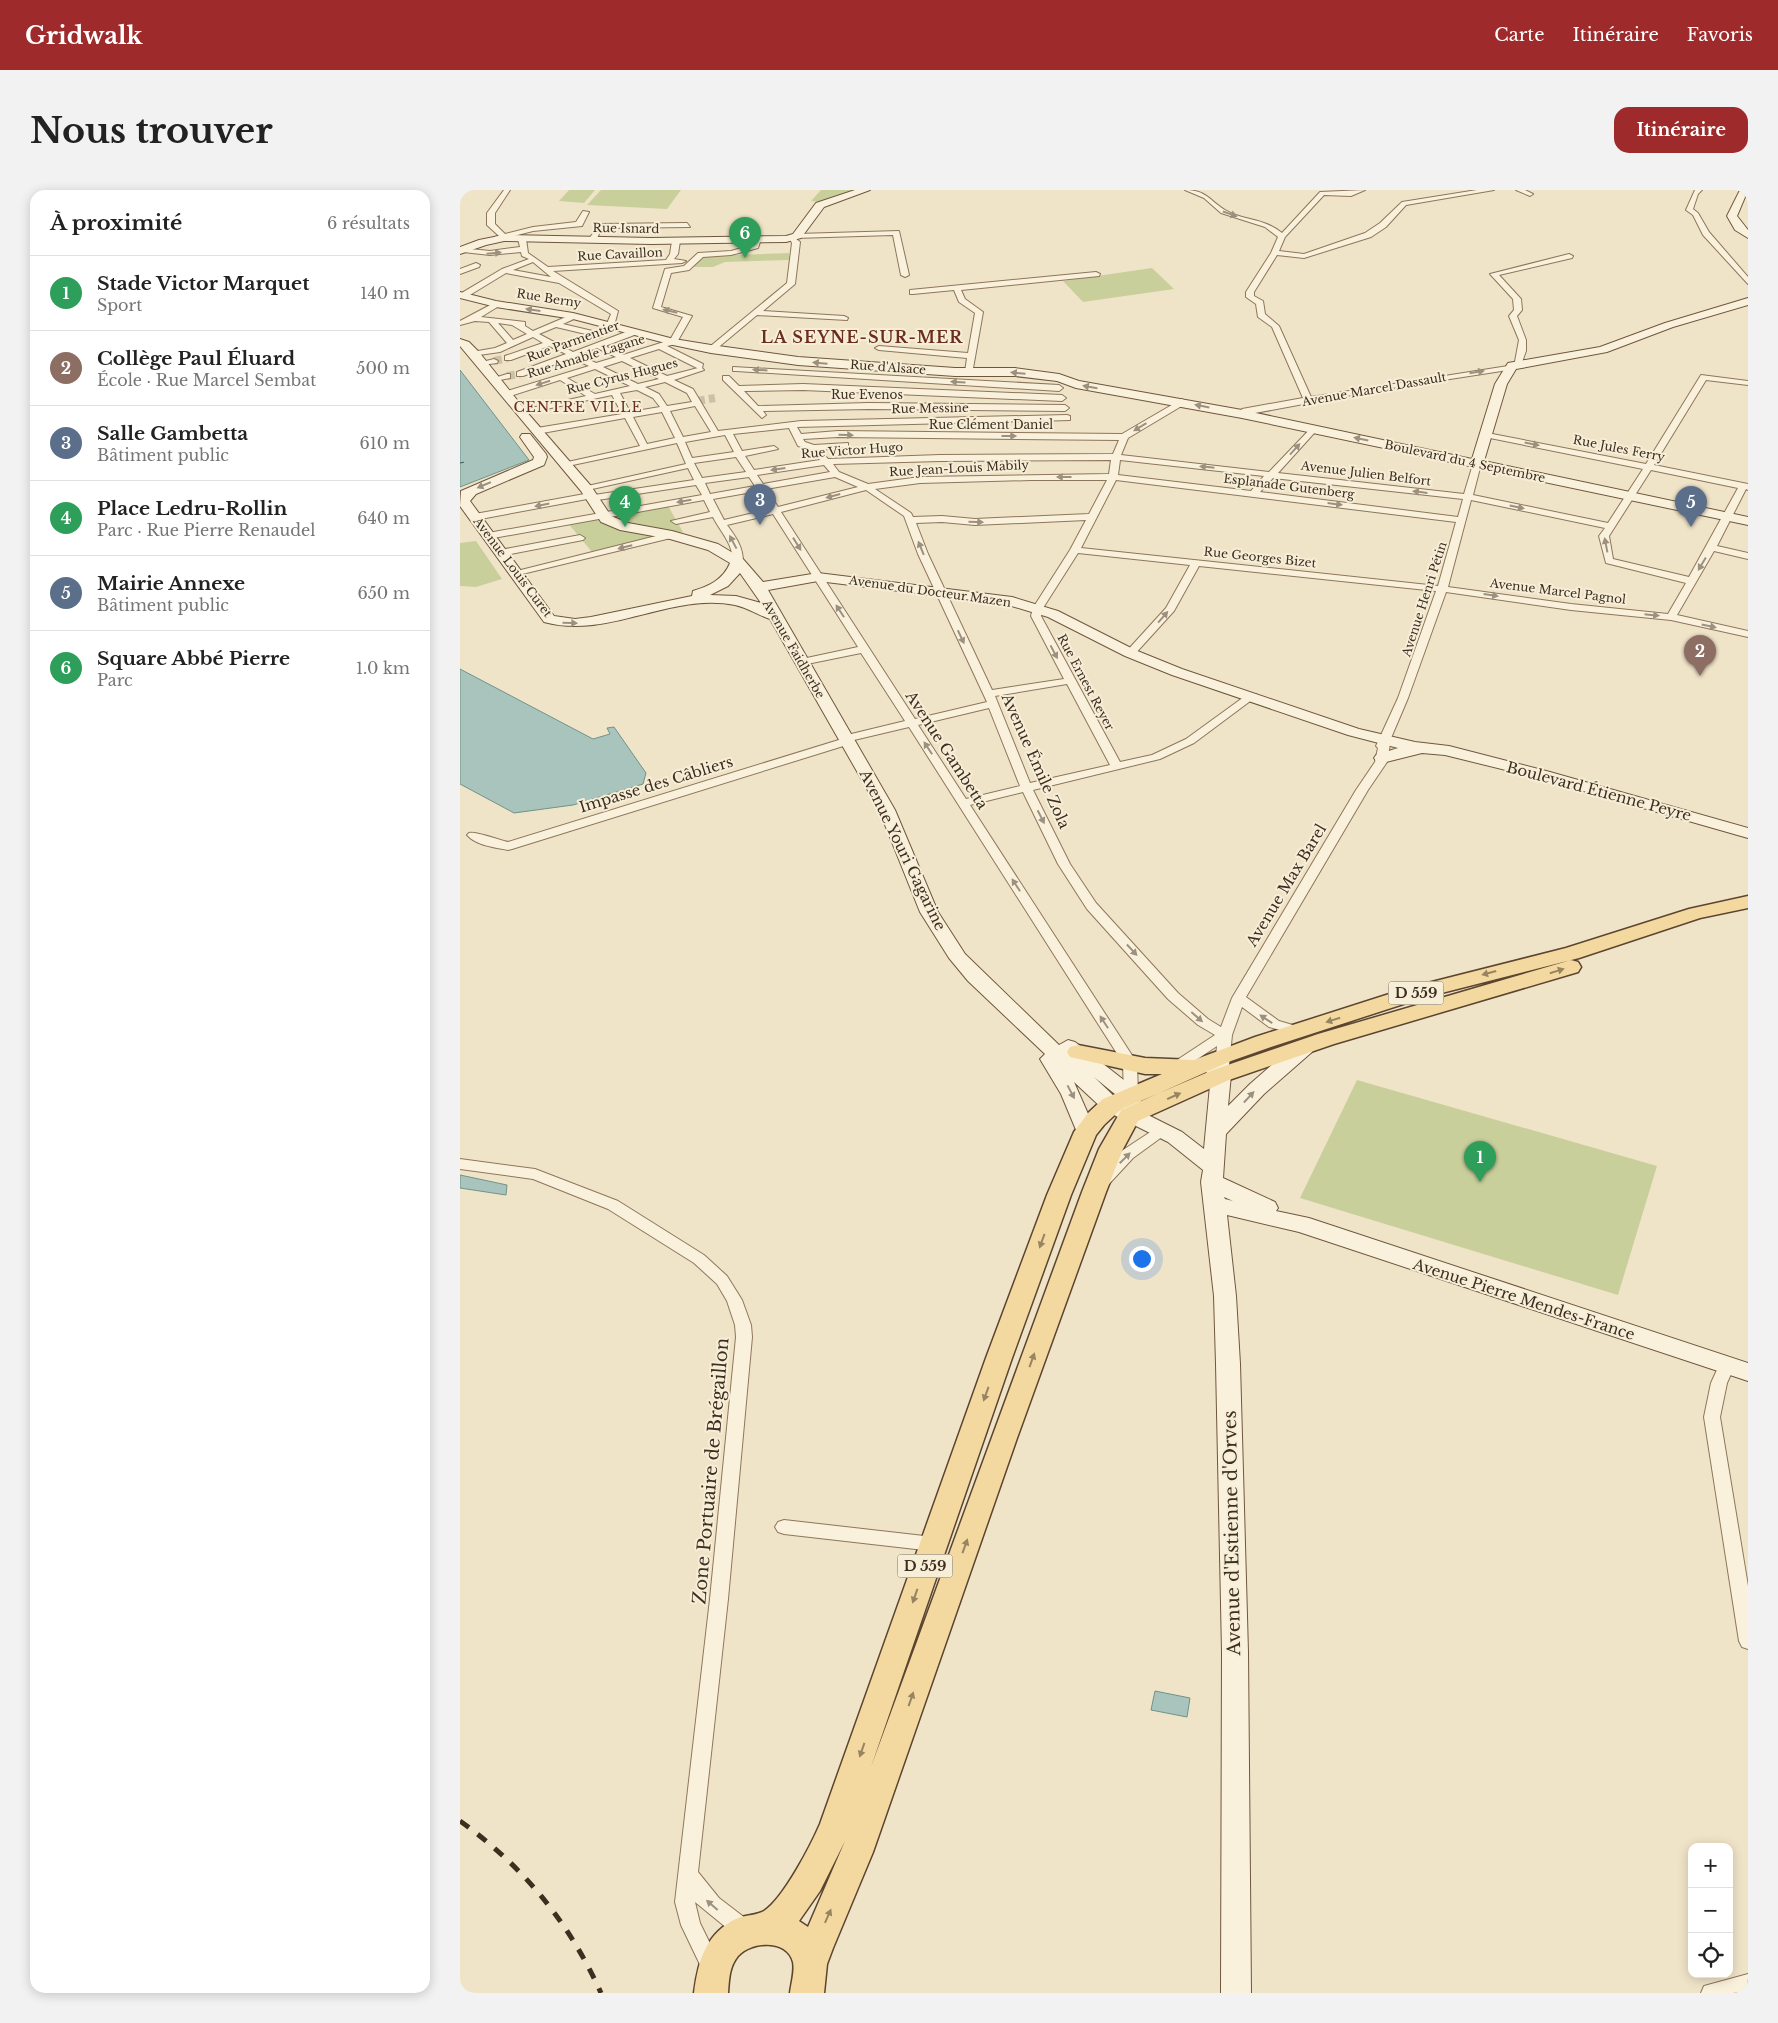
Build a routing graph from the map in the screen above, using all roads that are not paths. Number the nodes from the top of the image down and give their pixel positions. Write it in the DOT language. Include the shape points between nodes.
graph roads {
  1 [pos="507,190"];
  2 [pos="865,190"];
  3 [pos="1188,190"];
  4 [pos="1362,190"];
  5 [pos="1492,190"];
  6 [pos="1519,190"];
  7 [pos="1699,190"];
  8 [pos="1745,190"];
  9 [pos="1320,192"];
  10 [pos="1530,194"];
  11 [pos="585,212"];
  12 [pos="649,225"];
  13 [pos="687,225"];
  14 [pos="1748,235"];
  15 [pos="1282,236"];
  16 [pos="500,237"];
  17 [pos="794,237"];
  18 [pos="757,239"];
  19 [pos="592,240"];
  20 [pos="641,241"];
  21 [pos="676,241"];
  22 [pos="523,244"];
  23 [pos="461,248"];
  24 [pos="1275,253"];
  25 [pos="1570,256"];
  26 [pos="535,259"];
  27 [pos="694,261"];
  28 [pos="668,262"];
  29 [pos="476,265"];
  30 [pos="603,266"];
  31 [pos="548,269"];
  32 [pos="505,271"];
  33 [pos="660,271"];
  34 [pos="460,272"];
  35 [pos="1096,274"];
  36 [pos="905,275"];
  37 [pos="562,281"];
  38 [pos="1748,282"];
  39 [pos="957,289"];
  40 [pos="913,292"];
  41 [pos="461,296"];
  42 [pos="1748,301"];
  43 [pos="496,304"];
  44 [pos="757,313"];
  45 [pos="573,316"];
  46 [pos="473,318"];
  47 [pos="844,318"];
  48 [pos="491,320"];
  49 [pos="460,323"];
  50 [pos="514,323"];
  51 [pos="604,324"];
  52 [pos="553,325"];
  53 [pos="460,328"];
  54 [pos="634,332"];
  55 [pos="532,334"];
  56 [pos="588,339"];
  57 [pos="511,343"];
  58 [pos="549,343"];
  59 [pos="668,344"];
  60 [pos="599,346"];
  61 [pos="461,348"];
  62 [pos="879,348"];
  63 [pos="711,349"];
  64 [pos="573,355"];
  65 [pos="972,356"];
  66 [pos="508,358"];
  67 [pos="625,358"];
  68 [pos="484,359"];
  69 [pos="595,367"];
  70 [pos="1512,367"];
  71 [pos="736,369"];
  72 [pos="969,372"];
  73 [pos="520,374"];
  74 [pos="560,377"];
  75 [pos="726,378"];
  76 [pos="667,379"];
  77 [pos="1748,383"];
  78 [pos="1062,384"];
  79 [pos="637,387"];
  80 [pos="738,389"];
  81 [pos="615,392"];
  82 [pos="506,394"];
  83 [pos="594,397"];
  84 [pos="1018,397"];
  85 [pos="1062,398"];
  86 [pos="1308,400"];
  87 [pos="1182,402"];
  88 [pos="699,403"];
  89 [pos="982,407"];
  90 [pos="1016,407"];
  91 [pos="804,408"];
  92 [pos="1065,408"];
  93 [pos="665,409"];
  94 [pos="758,409"];
  95 [pos="521,413"];
  96 [pos="1242,414"];
  97 [pos="629,415"];
  98 [pos="1067,418"];
  99 [pos="982,420"];
  100 [pos="796,424"];
  101 [pos="770,427"];
  102 [pos="1313,429"];
  103 [pos="537,431"];
  104 [pos="728,432"];
  105 [pos="716,434"];
  106 [pos="1485,434"];
  107 [pos="1067,436"];
  108 [pos="798,437"];
  109 [pos="1124,437"];
  110 [pos="679,440"];
  111 [pos="757,444"];
  112 [pos="845,445"];
  113 [pos="645,448"];
  114 [pos="814,448"];
  115 [pos="774,449"];
  116 [pos="737,450"];
  117 [pos="1116,457"];
  118 [pos="826,462"];
  119 [pos="690,463"];
  120 [pos="1477,464"];
  121 [pos="566,465"];
  122 [pos="1649,467"];
  123 [pos="752,473"];
  124 [pos="836,474"];
  125 [pos="1272,475"];
  126 [pos="1113,477"];
  127 [pos="699,480"];
  128 [pos="1746,486"];
  129 [pos="762,487"];
  130 [pos="867,487"];
  131 [pos="589,494"];
  132 [pos="1253,494"];
  133 [pos="1631,496"];
  134 [pos="706,497"];
  135 [pos="1469,497"];
  136 [pos="776,511"];
  137 [pos="715,514"];
  138 [pos="602,515"];
  139 [pos="475,517"];
  140 [pos="1091,517"];
  141 [pos="1728,517"];
  142 [pos="910,520"];
  143 [pos="1463,520"];
  144 [pos="1748,521"];
  145 [pos="567,522"];
  146 [pos="721,524"];
  147 [pos="1610,526"];
  148 [pos="674,528"];
  149 [pos="488,536"];
  150 [pos="580,538"];
  151 [pos="1711,548"];
  152 [pos="1076,550"];
  153 [pos="500,553"];
  154 [pos="594,555"];
  155 [pos="1748,556"];
  156 [pos="738,562"];
  157 [pos="1196,563"];
  158 [pos="514,573"];
  159 [pos="818,577"];
  160 [pos="1692,581"];
  161 [pos="759,587"];
  162 [pos="1442,588"];
  163 [pos="941,592"];
  164 [pos="754,604"];
  165 [pos="660,606"];
  166 [pos="1038,608"];
  167 [pos="774,616"];
  168 [pos="1671,617"];
  169 [pos="1748,634"];
  170 [pos="864,649"];
  171 [pos="1130,653"];
  172 [pos="802,662"];
  173 [pos="1069,681"];
  174 [pos="1252,696"];
  175 [pos="991,699"];
  176 [pos="1320,719"];
  177 [pos="912,723"];
  178 [pos="1354,732"];
  179 [pos="1386,739"];
  180 [pos="848,740"];
  181 [pos="1432,749"];
  182 [pos="1448,752"];
  183 [pos="1379,757"];
  184 [pos="1117,768"];
  185 [pos="1026,788"];
  186 [pos="1362,790"];
  187 [pos="963,803"];
  188 [pos="1748,833"];
  189 [pos="473,835"];
  190 [pos="1748,902"];
  191 [pos="1748,916"];
  192 [pos="1239,998"];
  193 [pos="1025,1022"];
  194 [pos="1301,1039"];
  195 [pos="1078,1052"];
  196 [pos="1223,1055"];
  197 [pos="1130,1063"];
  198 [pos="1199,1066"];
  199 [pos="1176,1067"];
  200 [pos="1124,1105"];
  201 [pos="1161,1130"];
  202 [pos="1086,1132"];
  203 [pos="1216,1132"];
  204 [pos="460,1164"];
  205 [pos="1213,1184"];
  206 [pos="1094,1192"];
  207 [pos="1738,1368"];
  208 [pos="784,1527"];
  209 [pos="933,1544"];
  210 [pos="1748,1640"];
  211 [pos="687,1871"];
  212 [pos="759,1929"];
  213 [pos="809,1977"];
  214 [pos="712,1981"];
  215 [pos="1748,1984"];
  216 [pos="1236,1993"];
  217 [pos="1712,1993"];
  1 -- 16 [label="street" via="491,213 491,225"];
  2 -- 17 [label="street" via="820,204"];
  3 -- 15 [label="street, one-way" via="1206,197 1223,212 1268,225"];
  4 -- 9 [label="street" via="1351,194"];
  5 -- 24 [label="street" via="1404,203 1368,234 1304,256"];
  6 -- 10 [label="street"];
  7 -- 38 [label="street" via="1686,210 1696,214 1706,233"];
  8 -- 14 [label="street" via="1732,216"];
  9 -- 15 [label="street"];
  11 -- 16 [label="street" via="579,224 533,229"];
  12 -- 13 [label="street"];
  12 -- 19 [label="street" via="600,226"];
  12 -- 20 [label="street"];
  15 -- 24 [label="street"];
  16 -- 22 [label="street, Rue Isnard"];
  16 -- 23 [label="street, Rue Isnard"];
  17 -- 18 [label="street, Rue Isnard"];
  17 -- 36 [label="street" via="896,233"];
  17 -- 44 [label="street" via="791,284"];
  18 -- 21 [label="street, Rue Isnard"];
  18 -- 27 [label="street" via="754,246 731,253 700,255"];
  19 -- 20 [label="street, Rue Isnard"];
  19 -- 22 [label="street, Rue Isnard"];
  20 -- 21 [label="street, Rue Isnard"];
  21 -- 28 [label="street" via="674,254"];
  23 -- 22 [label="street, one-way" via="490,253"];
  22 -- 26 [label="street" via="525,254"];
  24 -- 86 [label="street" via="1250,297 1260,303 1261,315 1275,326"];
  25 -- 70 [label="street" via="1494,274 1517,299 1518,310 1514,316 1524,349"];
  26 -- 31 [label="street"];
  26 -- 32 [label="street"];
  27 -- 28 [label="street, Rue Cavaillon"];
  27 -- 33 [label="street" via="686,268"];
  28 -- 30 [label="street, Rue Cavaillon"];
  29 -- 34 [label="street"];
  30 -- 31 [label="street, Rue Cavaillon"];
  30 -- 33 [label="street" via="602,270"];
  31 -- 37 [label="street"];
  32 -- 37 [label="street"];
  32 -- 41 [label="street"];
  59 -- 33 [label="street, one-way" via="688,316 657,308"];
  35 -- 39 [label="street"];
  37 -- 51 [label="street" via="615,313"];
  39 -- 40 [label="street"];
  39 -- 65 [label="street" via="962,300 979,312"];
  41 -- 43 [label="street, Rue Berny"];
  42 -- 70 [label="street, Avenue Marcel Dassault" via="1669,325 1603,350"];
  45 -- 43 [label="street, Rue Berny, one-way"];
  43 -- 46 [label="street"];
  44 -- 47 [label="street"];
  44 -- 63 [label="street"];
  45 -- 51 [label="street, Rue Berny"];
  45 -- 52 [label="street"];
  46 -- 48 [label="street"];
  46 -- 49 [label="street"];
  48 -- 50 [label="street"];
  48 -- 57 [label="street"];
  50 -- 52 [label="street"];
  50 -- 55 [label="street"];
  51 -- 54 [label="street, Rue Berny"];
  52 -- 55 [label="street"];
  52 -- 56 [label="street" via="598,334"];
  53 -- 61 [label="street"];
  54 -- 59 [label="street, Rue Berny"];
  54 -- 60 [label="street, Rue Parmentier"];
  55 -- 57 [label="street"];
  55 -- 58 [label="street"];
  57 -- 68 [label="street"];
  58 -- 64 [label="street"];
  58 -- 66 [label="street"];
  59 -- 63 [label="street, Rue d'Alsace"];
  59 -- 67 [label="street, Rue Amable Lagane"];
  59 -- 76 [label="street, Rue Cyrus Hugues" via="700,368"];
  60 -- 64 [label="street, Rue Parmentier"];
  60 -- 67 [label="street"];
  61 -- 68 [label="street"];
  61 -- 139 [label="street, Avenue Louis Curet, one-way" via="541,457 539,462 481,486 464,498 464,504"];
  62 -- 65 [label="street"];
  72 -- 63 [label="street, Rue d'Alsace, one-way" via="798,361"];
  64 -- 69 [label="street"];
  64 -- 73 [label="street, Rue Parmentier"];
  65 -- 72 [label="street"];
  67 -- 69 [label="street, Rue Amable Lagane"];
  67 -- 76 [label="street"];
  68 -- 82 [label="street" via="501,378"];
  69 -- 74 [label="street, Rue Amable Lagane"];
  69 -- 79 [label="street"];
  86 -- 70 [label="street, Avenue Marcel Dassault, one-way"];
  70 -- 106 [label="street" via="1501,384"];
  78 -- 71 [label="street, one-way"];
  78 -- 72 [label="street, Rue d'Alsace, one-way" via="1015,372"];
  74 -- 82 [label="street, Rue Amable Lagane, one-way"];
  74 -- 83 [label="street"];
  75 -- 80 [label="street"];
  76 -- 79 [label="street, Rue Cyrus Hugues"];
  76 -- 88 [label="street" via="690,390"];
  77 -- 122 [label="street" via="1704,377"];
  78 -- 85 [label="street"];
  87 -- 78 [label="street, Rue d'Alsace, one-way"];
  79 -- 81 [label="street, Rue Cyrus Hugues"];
  79 -- 93 [label="street" via="656,396"];
  80 -- 84 [label="street" via="803,387"];
  80 -- 94 [label="street"];
  81 -- 83 [label="street, Rue Cyrus Hugues"];
  81 -- 97 [label="street"];
  82 -- 95 [label="street"];
  83 -- 95 [label="street, Rue Cyrus Hugues"];
  84 -- 85 [label="street"];
  84 -- 90 [label="street"];
  85 -- 92 [label="street"];
  86 -- 96 [label="street, Avenue Marcel Dassault"];
  96 -- 87 [label="street, Boulevard du 4 Septembre, one-way"];
  87 -- 109 [label="street, one-way"];
  88 -- 93 [label="street"];
  88 -- 105 [label="street"];
  89 -- 90 [label="street, Rue Evenos"];
  89 -- 91 [label="street, Rue Evenos"];
  89 -- 99 [label="street"];
  90 -- 92 [label="street, Rue Evenos"];
  91 -- 94 [label="street, Rue Evenos"];
  91 -- 100 [label="street" via="798,411"];
  92 -- 98 [label="street"];
  93 -- 97 [label="street"];
  93 -- 110 [label="street"];
  94 -- 101 [label="street"];
  95 -- 103 [label="street"];
  96 -- 102 [label="street, Boulevard du 4 Septembre"];
  97 -- 103 [label="street"];
  97 -- 113 [label="street"];
  98 -- 99 [label="street, Rue Messine"];
  98 -- 107 [label="street"];
  99 -- 100 [label="street, Rue Messine"];
  100 -- 101 [label="street, Rue Messine"];
  100 -- 108 [label="street"];
  101 -- 104 [label="street, Rue Messine"];
  120 -- 102 [label="street, Boulevard du 4 Septembre, one-way"];
  125 -- 102 [label="street, one-way"];
  103 -- 121 [label="street"];
  104 -- 105 [label="street, Rue Messine"];
  104 -- 116 [label="street, Avenue Gambetta"];
  105 -- 110 [label="street, Rue Messine"];
  106 -- 120 [label="street"];
  106 -- 122 [label="street, Rue Jules Ferry, one-way"];
  108 -- 107 [label="street, Rue Clément Daniel, one-way" via="838,434"];
  107 -- 109 [label="street, Rue Clément Daniel"];
  108 -- 114 [label="street" via="801,444"];
  109 -- 117 [label="street"];
  110 -- 113 [label="street, Rue Messine"];
  110 -- 119 [label="street"];
  111 -- 116 [label="street"];
  112 -- 114 [label="street"];
  113 -- 121 [label="street, Rue Messine"];
  114 -- 118 [label="street"];
  115 -- 116 [label="street"];
  116 -- 119 [label="street"];
  116 -- 123 [label="street, Avenue Gambetta"];
  117 -- 118 [label="street, Rue Victor Hugo"];
  125 -- 117 [label="street, Avenue Julien Belfort, one-way"];
  117 -- 126 [label="street"];
  118 -- 123 [label="street, Rue Victor Hugo, one-way"];
  118 -- 124 [label="street"];
  119 -- 127 [label="street"];
  119 -- 131 [label="street"];
  120 -- 133 [label="street, Boulevard du 4 Septembre"];
  120 -- 135 [label="street, Avenue Henri Pétin"];
  121 -- 131 [label="street"];
  122 -- 128 [label="street, Rue Jules Ferry"];
  122 -- 133 [label="street"];
  123 -- 127 [label="street, Rue Victor Hugo"];
  123 -- 129 [label="street, Avenue Gambetta"];
  124 -- 129 [label="street"];
  124 -- 130 [label="street"];
  125 -- 132 [label="street"];
  135 -- 125 [label="street, Avenue Julien Belfort, one-way"];
  126 -- 130 [label="street, Rue Jean-Louis Mabily, one-way" via="920,480"];
  126 -- 132 [label="street, Esplanade Gutenberg"];
  126 -- 140 [label="street"];
  127 -- 131 [label="street, Rue Victor Hugo"];
  127 -- 134 [label="street"];
  128 -- 141 [label="street"];
  129 -- 134 [label="street"];
  129 -- 136 [label="street, Avenue Gambetta"];
  130 -- 136 [label="street, Rue Jean-Louis Mabily, one-way"];
  130 -- 142 [label="street" via="908,515"];
  131 -- 138 [label="street"];
  131 -- 139 [label="street, Rue Victor Hugo, one-way"];
  132 -- 143 [label="street, Esplanade Gutenberg, one-way"];
  133 -- 141 [label="street, Boulevard du 4 Septembre"];
  133 -- 147 [label="street"];
  134 -- 137 [label="street"];
  134 -- 138 [label="street, one-way"];
  135 -- 143 [label="street, Avenue Henri Pétin"];
  135 -- 147 [label="street, Avenue Julien Belfort, one-way"];
  136 -- 146 [label="street, Rue Jean-Louis Mabily"];
  136 -- 159 [label="street, Avenue Gambetta, one-way"];
  137 -- 146 [label="street"];
  137 -- 148 [label="street"];
  138 -- 145 [label="street"];
  138 -- 148 [label="street" via="625,527"];
  139 -- 149 [label="street, Avenue Louis Curet"];
  142 -- 140 [label="street, one-way" via="975,522"];
  140 -- 152 [label="street"];
  141 -- 144 [label="street, Boulevard du 4 Septembre"];
  141 -- 151 [label="street"];
  163 -- 142 [label="street, Avenue Émile Zola, one-way"];
  143 -- 162 [label="street, Avenue Henri Pétin"];
  145 -- 149 [label="street"];
  145 -- 150 [label="street"];
  156 -- 146 [label="street, one-way" via="732,538"];
  160 -- 147 [label="street, one-way" via="1609,561 1604,536"];
  148 -- 154 [label="street, one-way"];
  148 -- 156 [label="street"];
  149 -- 153 [label="street, Avenue Louis Curet"];
  150 -- 153 [label="street"];
  150 -- 154 [label="street"];
  151 -- 155 [label="street"];
  151 -- 160 [label="street, one-way"];
  152 -- 157 [label="street, Rue Georges Bizet"];
  152 -- 166 [label="street"];
  153 -- 158 [label="street, Avenue Louis Curet"];
  154 -- 158 [label="street"];
  156 -- 161 [label="street, Avenue Faidherbe"];
  156 -- 165 [label="street, Avenue Louis Curet" via="735,571 723,584"];
  157 -- 162 [label="street, Rue Georges Bizet"];
  171 -- 157 [label="street, one-way" via="1170,609"];
  158 -- 165 [label="street, Avenue Louis Curet, one-way" via="549,619 565,624 588,623"];
  159 -- 161 [label="street"];
  159 -- 163 [label="street, Avenue du Docteur Mazen"];
  170 -- 159 [label="street, Avenue Gambetta, one-way"];
  160 -- 168 [label="street"];
  161 -- 164 [label="street"];
  161 -- 167 [label="street, Avenue Faidherbe"];
  162 -- 168 [label="street, Avenue Marcel Pagnol, one-way" via="1571,607"];
  162 -- 179 [label="street, Avenue Henri Pétin"];
  163 -- 166 [label="street, Avenue du Docteur Mazen" via="1007,600"];
  163 -- 175 [label="street, Avenue Émile Zola, one-way"];
  164 -- 165 [label="street, Avenue Louis Curet" via="708,598"];
  164 -- 167 [label="street, Avenue Louis Curet"];
  166 -- 171 [label="street, Avenue du Docteur Mazen"];
  166 -- 173 [label="street, Rue Ernest Reyer, one-way" via="1036,616"];
  167 -- 172 [label="street, Avenue Faidherbe"];
  168 -- 169 [label="street, Avenue Marcel Pagnol, one-way"];
  170 -- 172 [label="street"];
  170 -- 177 [label="street, Avenue Gambetta"];
  171 -- 174 [label="street, Avenue du Docteur Mazen"];
  172 -- 180 [label="street, Avenue Faidherbe"];
  173 -- 175 [label="street, Impasse des Câbliers"];
  173 -- 184 [label="street, Rue Ernest Reyer"];
  174 -- 176 [label="street, Avenue du Docteur Mazen"];
  174 -- 184 [label="street" via="1190,741 1156,758"];
  175 -- 177 [label="street, Impasse des Câbliers"];
  175 -- 185 [label="street, Avenue Émile Zola"];
  176 -- 178 [label="street, Avenue du Docteur Mazen"];
  176 -- 179 [label="street, Avenue du Docteur Mazen"];
  177 -- 180 [label="street, Impasse des Câbliers"];
  187 -- 177 [label="street, Avenue Gambetta, one-way"];
  178 -- 179 [label="street, Avenue du Docteur Mazen"];
  178 -- 183 [label="street" via="1368,742"];
  179 -- 181 [label="street, Boulevard Étienne Peyre"];
  179 -- 182 [label="street, Boulevard Étienne Peyre" via="1417,742"];
  179 -- 183 [label="street, Avenue Max Barel"];
  180 -- 189 [label="street, Impasse des Câbliers" via="508,846"];
  180 -- 193 [label="street, Avenue Youri Gagarine" via="887,810 929,912 958,958"];
  181 -- 182 [label="street, Boulevard Étienne Peyre"];
  181 -- 183 [label="street"];
  182 -- 188 [label="street, Boulevard Étienne Peyre" via="1544,774"];
  183 -- 186 [label="street, Avenue Max Barel"];
  184 -- 185 [label="street"];
  185 -- 187 [label="street"];
  185 -- 196 [label="street, Avenue Émile Zola, one-way" via="1064,864 1091,906 1172,996 1203,1022"];
  186 -- 192 [label="street, Avenue Max Barel"];
  197 -- 187 [label="street, Avenue Gambetta, one-way"];
  190 -- 194 [label="main road, D 559, one-way" via="1696,913 1572,953 1416,993"];
  194 -- 191 [label="main road, D 559, one-way" via="1563,970 1691,928"];
  194 -- 192 [label="street, one-way"];
  192 -- 196 [label="street, Avenue Max Barel"];
  193 -- 195 [label="street, Avenue Youri Gagarine"];
  193 -- 200 [label="street, Avenue Youri Gagarine"];
  193 -- 202 [label="street, Avenue Youri Gagarine, one-way" via="1069,1088"];
  194 -- 196 [label="main road, D 559"];
  203 -- 194 [label="street, one-way"];
  195 -- 197 [label="main road"];
  195 -- 200 [label="street, Avenue Youri Gagarine"];
  196 -- 198 [label="main road, D 559"];
  196 -- 199 [label="street"];
  200 -- 196 [label="main road, D 559, one-way"];
  196 -- 203 [label="street, Avenue d'Estienne d'Orves"];
  197 -- 199 [label="main road"];
  197 -- 200 [label="street"];
  198 -- 199 [label="main road"];
  198 -- 200 [label="main road, D 559"];
  200 -- 201 [label="street"];
  200 -- 202 [label="main road, D 559"];
  200 -- 206 [label="main road, D 559"];
  201 -- 205 [label="street" via="1175,1137"];
  206 -- 201 [label="street, one-way" via="1128,1154"];
  202 -- 209 [label="main road, D 559, one-way" via="1059,1196"];
  203 -- 205 [label="street, Avenue d'Estienne d'Orves"];
  204 -- 211 [label="street, Zone Portuaire de Brégaillon" via="535,1174 613,1205 699,1259 722,1280 743,1324 719,1599"];
  205 -- 207 [label="street, Avenue Pierre Mendes-France" via="1301,1224"];
  205 -- 216 [label="street, Avenue d'Estienne d'Orves" via="1225,1296 1230,1431 1235,1652"];
  213 -- 206 [label="main road, D 559, one-way" via="819,1937 856,1856"];
  207 -- 210 [label="street" via="1719,1383 1712,1417"];
  208 -- 209 [label="street"];
  209 -- 212 [label="main road, D 559, one-way" via="835,1828 819,1865 800,1896"];
  212 -- 211 [label="street, one-way" via="712,1906 694,1888"];
  211 -- 214 [label="street, Zone Portuaire de Brégaillon" via="685,1902 691,1924 707,1954"];
  212 -- 213 [label="main road" via="786,1930 797,1937 806,1948"];
  212 -- 214 [label="main road" via="731,1940 720,1953"];
  215 -- 217 [label="street"];
}
